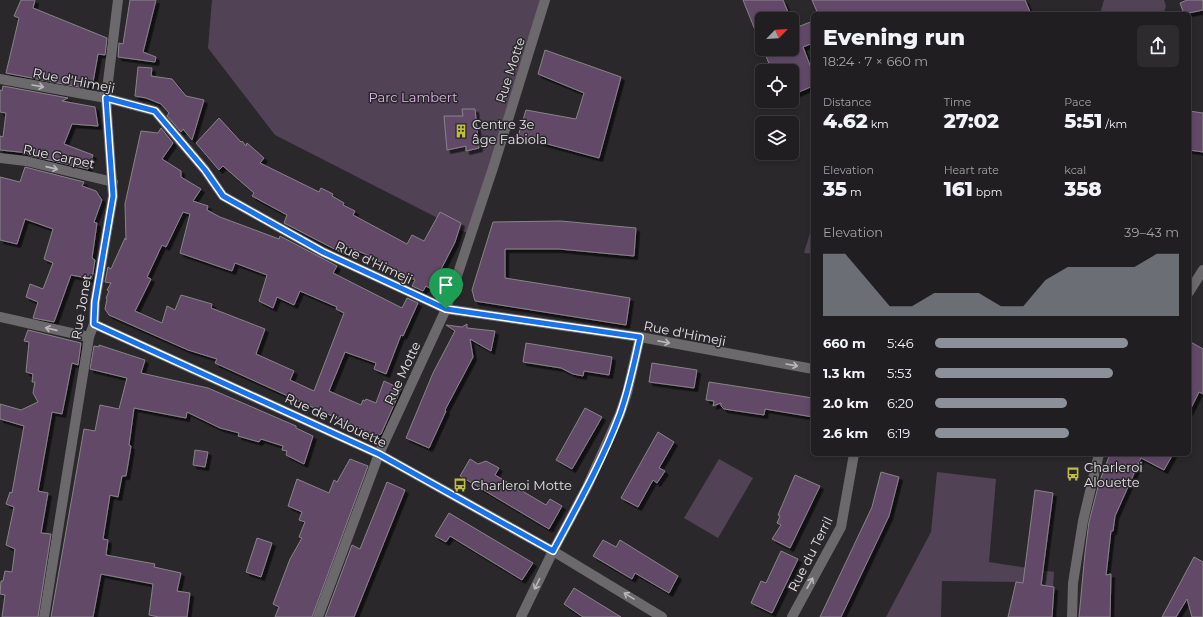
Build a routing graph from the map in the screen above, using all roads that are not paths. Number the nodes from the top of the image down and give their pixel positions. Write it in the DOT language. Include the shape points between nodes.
graph roads {
  1 [pos="118,0"];
  2 [pos="545,0"];
  3 [pos="0,79"];
  4 [pos="106,98"];
  5 [pos="0,158"];
  6 [pos="113,182"];
  7 [pos="1203,270"];
  8 [pos="1191,289"];
  9 [pos="446,309"];
  10 [pos="0,317"];
  11 [pos="94,324"];
  12 [pos="89,337"];
  13 [pos="640,337"];
  14 [pos="811,369"];
  15 [pos="379,454"];
  16 [pos="854,456"];
  17 [pos="1099,456"];
  18 [pos="553,551"];
  19 [pos="44,617"];
  20 [pos="318,617"];
  21 [pos="521,617"];
  22 [pos="662,617"];
  23 [pos="792,617"];
  24 [pos="1072,617"];
  1 -- 4 [label="street, Rue Jonet"];
  2 -- 9 [label="street, Rue Motte"];
  3 -- 4 [label="street, Rue d'Himeji, one-way"];
  4 -- 6 [label="street, Rue Jonet"];
  4 -- 9 [label="street, Rue d'Himeji" via="155,111 205,170 223,196 323,252"];
  5 -- 6 [label="street, Rue Carpet, one-way" via="26,161"];
  6 -- 11 [label="street, Rue Jonet"];
  7 -- 8 [label="street"];
  9 -- 13 [label="street, Rue d'Himeji"];
  9 -- 15 [label="street, Rue Motte"];
  12 -- 10 [label="street, one-way"];
  11 -- 12 [label="street, Rue Jonet"];
  11 -- 15 [label="street, Rue de l'Alouette"];
  12 -- 19 [label="street, Rue Jonet"];
  13 -- 14 [label="street, Rue d'Himeji, one-way"];
  13 -- 18 [label="street" via="620,414 588,487"];
  15 -- 18 [label="street, Rue de l'Alouette"];
  15 -- 20 [label="street, Rue Motte"];
  23 -- 16 [label="street, Rue du Terril, one-way" via="841,527"];
  17 -- 24 [label="street" via="1083,521 1073,582"];
  18 -- 21 [label="street, one-way"];
  22 -- 18 [label="street, Rue de l'Alouette, one-way"];
}
